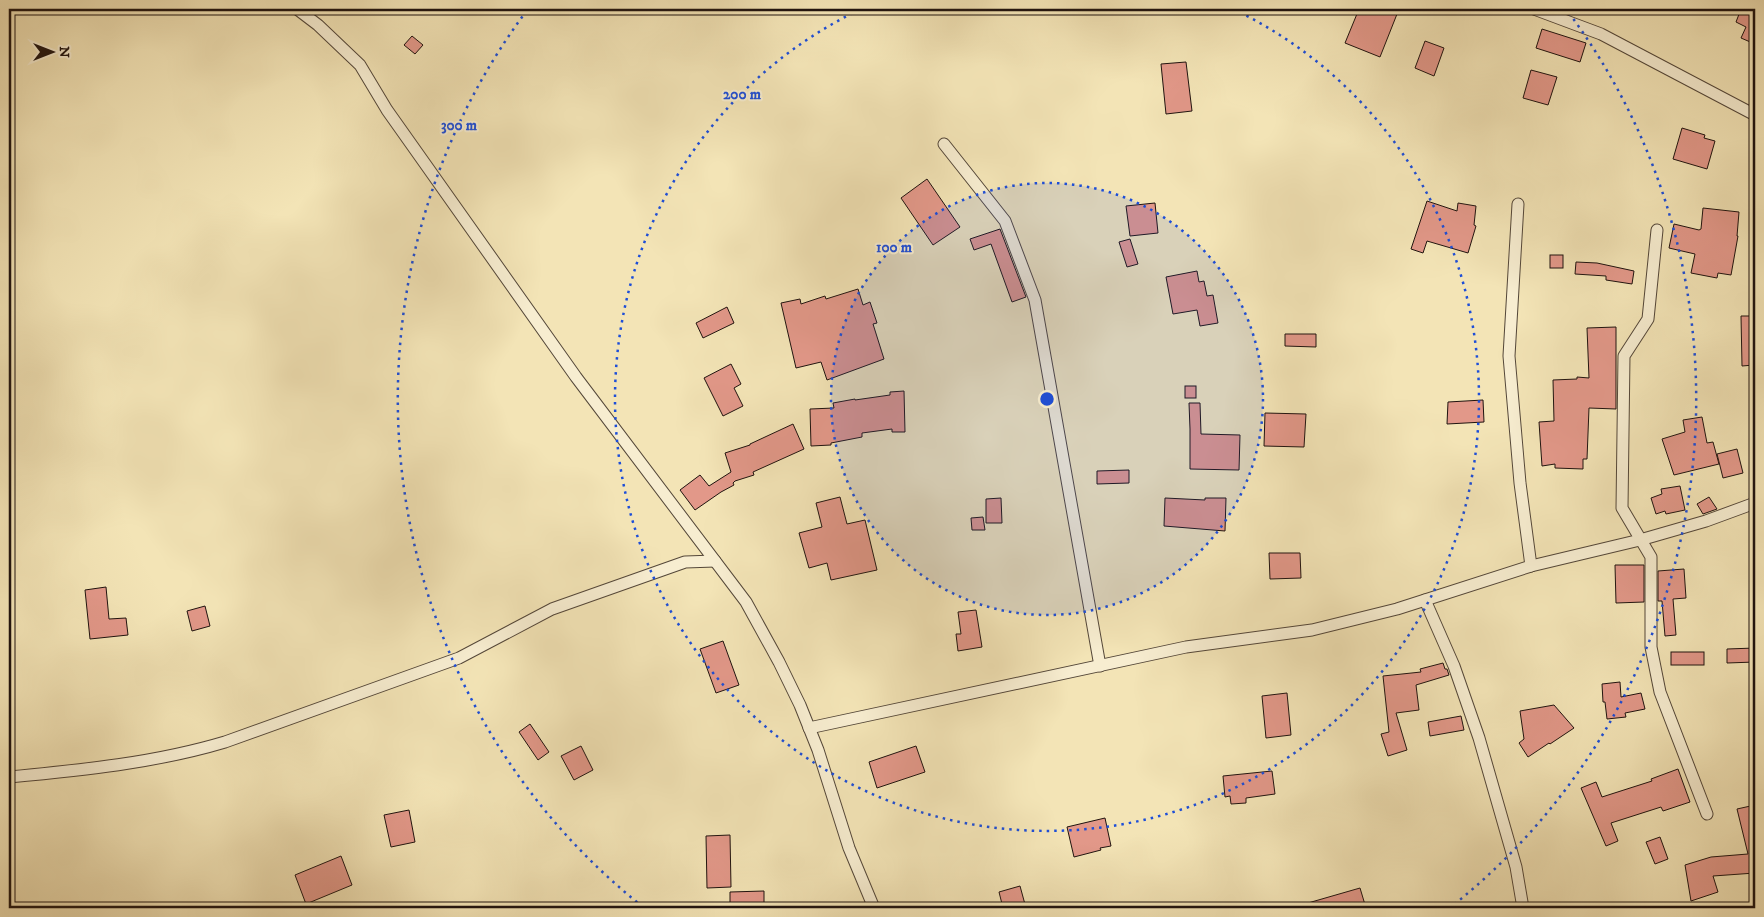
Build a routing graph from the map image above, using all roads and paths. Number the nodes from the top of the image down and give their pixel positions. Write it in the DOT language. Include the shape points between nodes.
graph roads {
  1 [pos="297,9"];
  2 [pos="1534,9"];
  3 [pos="1755,115"];
  4 [pos="944,144"];
  5 [pos="1518,204"];
  6 [pos="1657,230"];
  7 [pos="1755,503"];
  8 [pos="1640,540"];
  9 [pos="715,561"];
  10 [pos="1531,566"];
  11 [pos="1425,600"];
  12 [pos="1100,666"];
  13 [pos="809,728"];
  14 [pos="9,777"];
  15 [pos="1707,814"];
  16 [pos="874,908"];
  17 [pos="1523,908"];
  1 -- 9 [label="street" via="360,66 387,110 570,369"];
  2 -- 3 [label="street" via="1601,34"];
  4 -- 12 [label="street" via="1005,221 1035,300"];
  5 -- 10 [label="street" via="1510,356 1520,483"];
  6 -- 8 [label="street" via="1648,319 1624,356 1622,508"];
  7 -- 8 [label="street"];
  8 -- 10 [label="street"];
  8 -- 15 [label="street" via="1651,557 1651,647 1660,692"];
  9 -- 13 [label="street" via="750,610 779,662"];
  9 -- 14 [label="street" via="686,562 552,610 459,658 193,752"];
  10 -- 11 [label="street"];
  11 -- 12 [label="street" via="1312,630 1186,647"];
  11 -- 17 [label="street" via="1454,666 1479,738 1516,867"];
  12 -- 13 [label="street"];
  13 -- 16 [label="street" via="849,848"];
}
